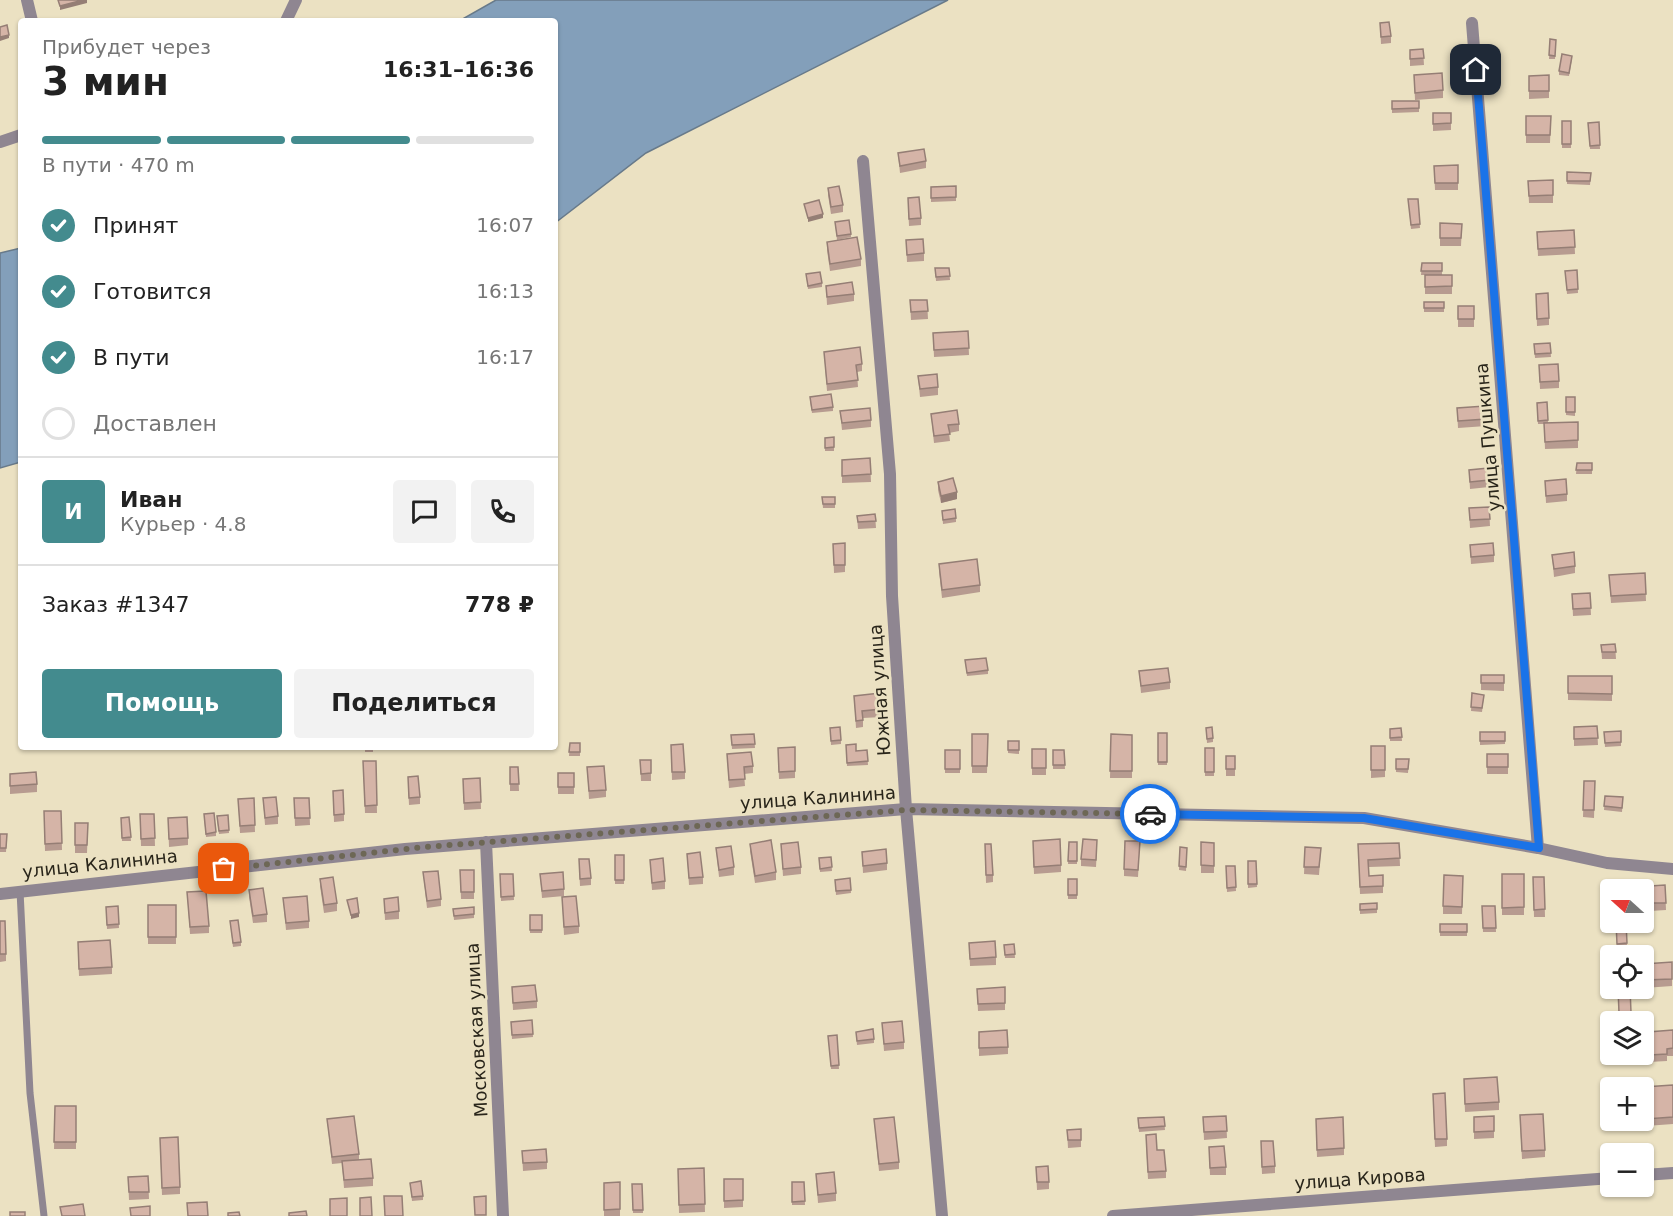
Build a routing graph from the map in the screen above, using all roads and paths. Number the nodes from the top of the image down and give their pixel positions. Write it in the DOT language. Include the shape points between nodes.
graph roads {
  1 [pos="27,0"];
  2 [pos="296,0"];
  3 [pos="31,18"];
  4 [pos="287,18"];
  5 [pos="1472,23"];
  6 [pos="18,136"];
  7 [pos="0,142"];
  8 [pos="863,161"];
  9 [pos="906,810"];
  10 [pos="486,842"];
  11 [pos="1539,848"];
  12 [pos="1673,869"];
  13 [pos="20,891"];
  14 [pos="0,894"];
  15 [pos="1673,1173"];
  16 [pos="1654,1174"];
  17 [pos="1600,1179"];
  18 [pos="44,1216"];
  19 [pos="503,1216"];
  20 [pos="942,1216"];
  21 [pos="1113,1216"];
  1 -- 3 [label="street"];
  2 -- 4 [label="street"];
  5 -- 11 [label="street, улица Пушкина"];
  6 -- 7 [label="street"];
  8 -- 9 [label="street, Южная улица" via="890,474 892,596"];
  9 -- 10 [label="street, улица Калинина"];
  9 -- 11 [label="street, улица Калинина" via="1364,818"];
  9 -- 20 [label="street, Южная улица"];
  10 -- 13 [label="street, улица Калинина"];
  10 -- 19 [label="street, Московская улица"];
  11 -- 12 [label="street, улица Калинина" via="1606,863"];
  13 -- 14 [label="street, улица Калинина"];
  13 -- 18 [label="lane" via="30,1093"];
  15 -- 16 [label="street"];
  17 -- 21 [label="street, улица Кирова"];
}
